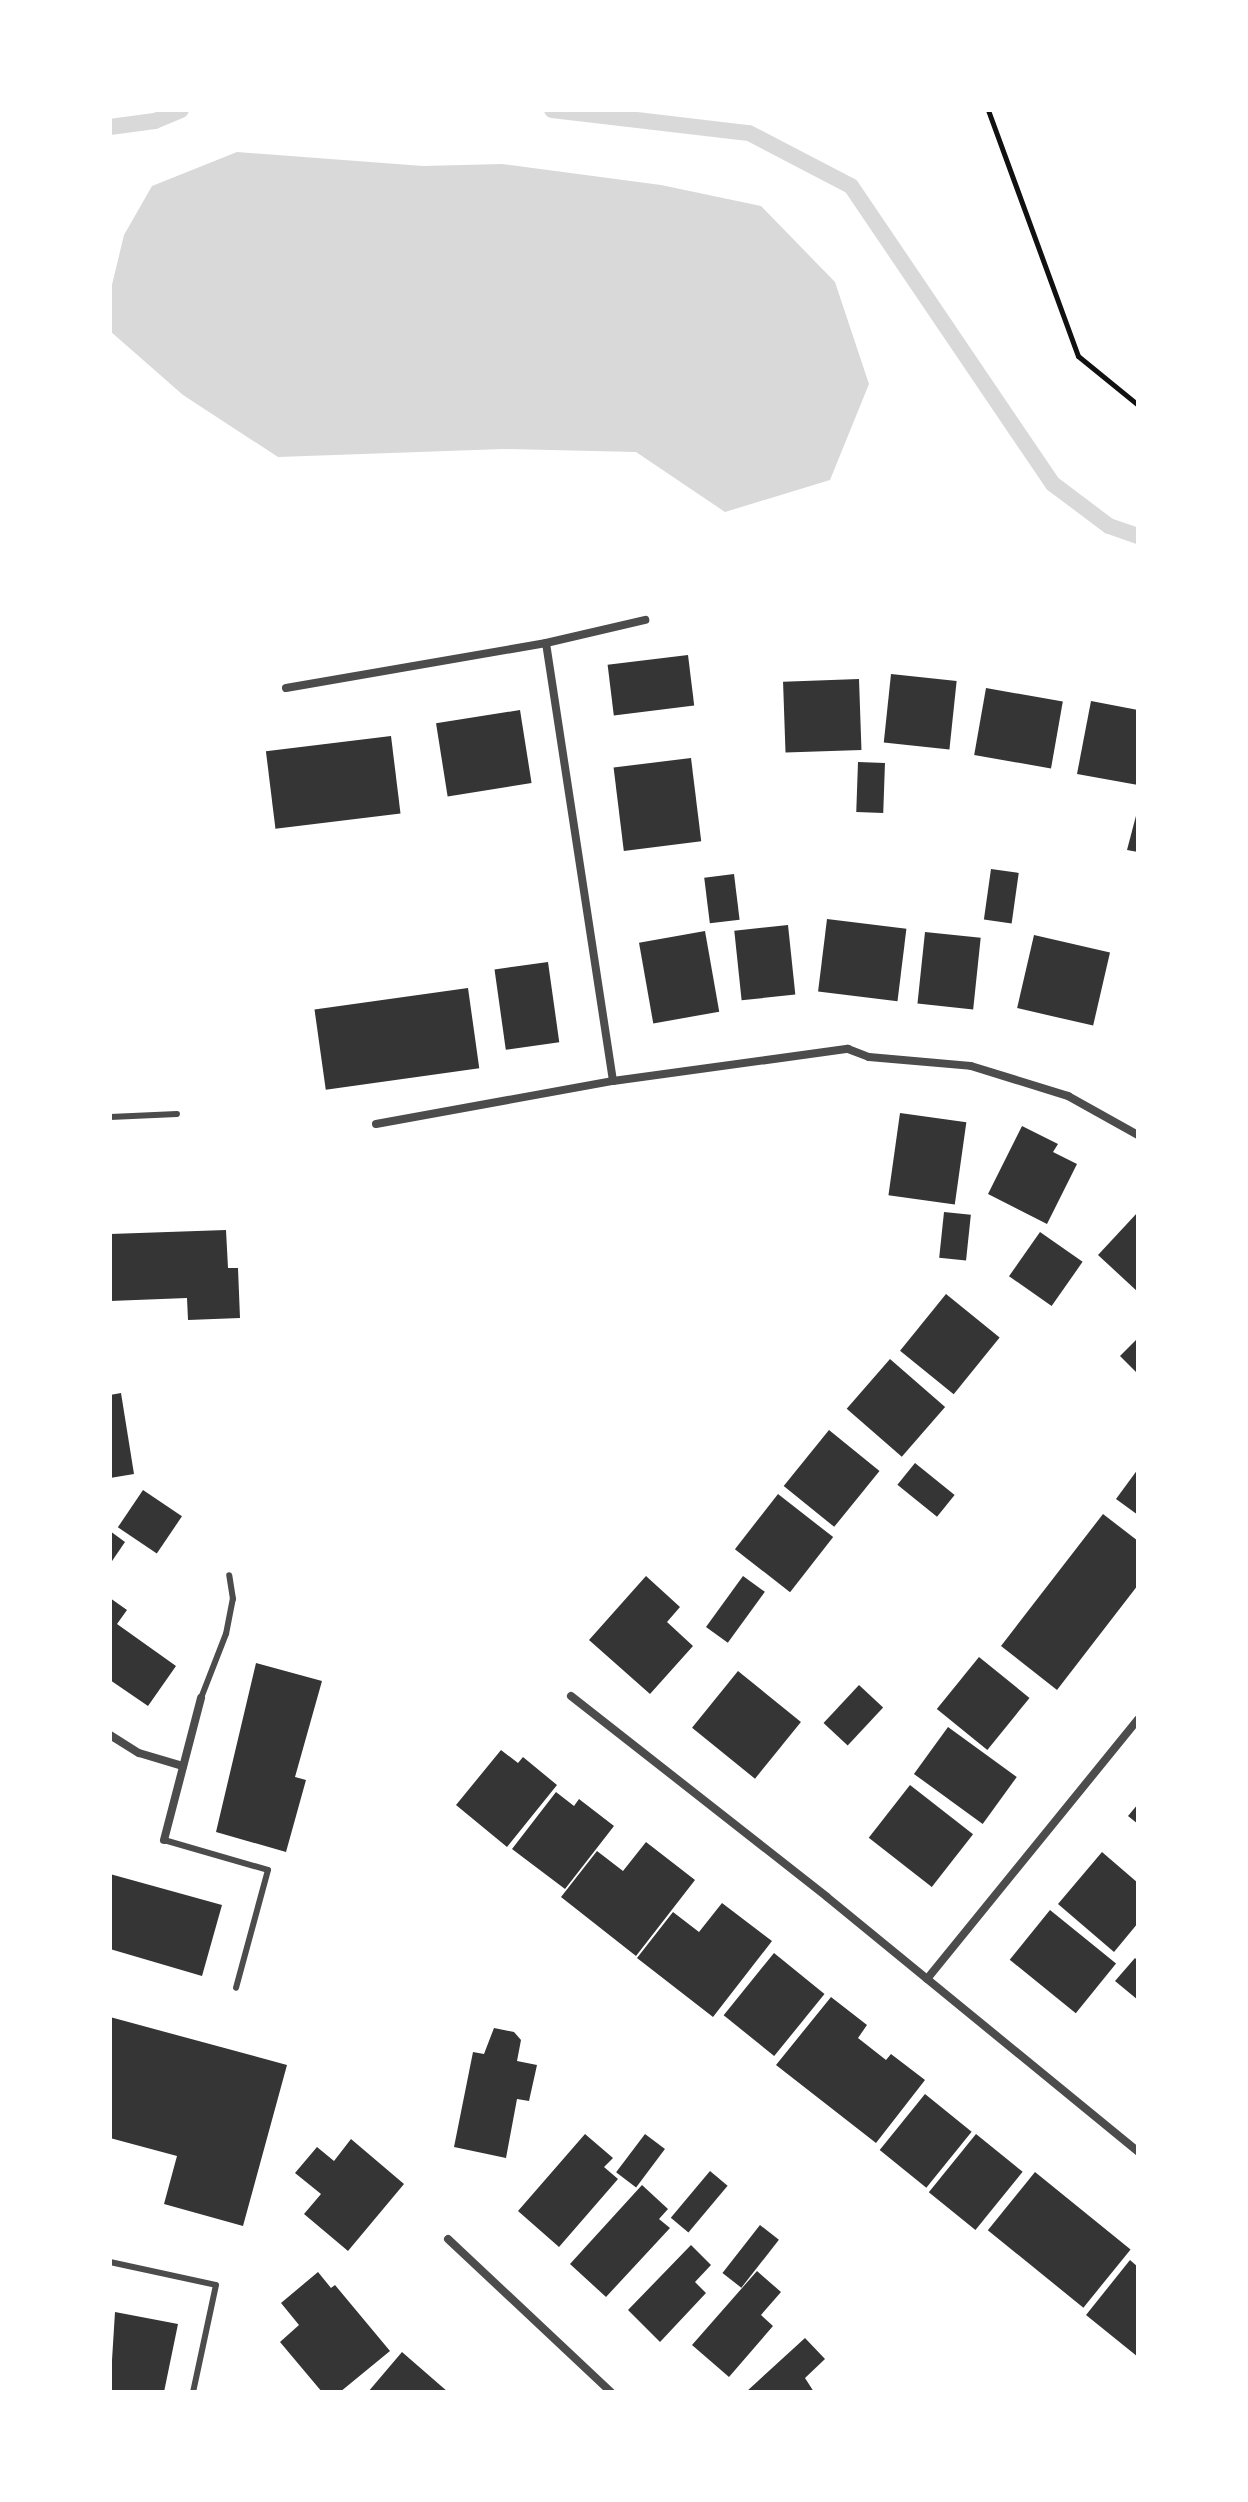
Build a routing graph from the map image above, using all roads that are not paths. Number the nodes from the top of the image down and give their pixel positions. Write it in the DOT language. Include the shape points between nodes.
graph roads {
  1 [pos="645,620"];
  2 [pos="546,643"];
  3 [pos="286,688"];
  4 [pos="613,1081"];
  5 [pos="177,1114"];
  6 [pos="110,1117"];
  7 [pos="376,1124"];
  8 [pos="1138,1135"];
  9 [pos="229,1575"];
  10 [pos="571,1696"];
  11 [pos="201,1698"];
  12 [pos="1138,1719"];
  13 [pos="110,1735"];
  14 [pos="183,1766"];
  15 [pos="164,1840"];
  16 [pos="927,1979"];
  17 [pos="236,1988"];
  18 [pos="1138,2152"];
  19 [pos="448,2239"];
  20 [pos="110,2262"];
  21 [pos="193,2392"];
  22 [pos="611,2392"];
  1 -- 2 [label="street"];
  2 -- 3 [label="street"];
  2 -- 4 [label="street"];
  4 -- 7 [label="street"];
  4 -- 8 [label="street" via="848,1049 869,1057 971,1066 1068,1096"];
  5 -- 6 [label="lane"];
  9 -- 11 [label="lane" via="233,1599 226,1634"];
  10 -- 16 [label="street"];
  11 -- 14 [label="street"];
  12 -- 16 [label="street"];
  13 -- 14 [label="street" via="139,1753"];
  14 -- 15 [label="street"];
  15 -- 17 [label="lane" via="268,1870"];
  16 -- 18 [label="street"];
  19 -- 22 [label="street"];
  20 -- 21 [label="lane" via="216,2285"];
}
